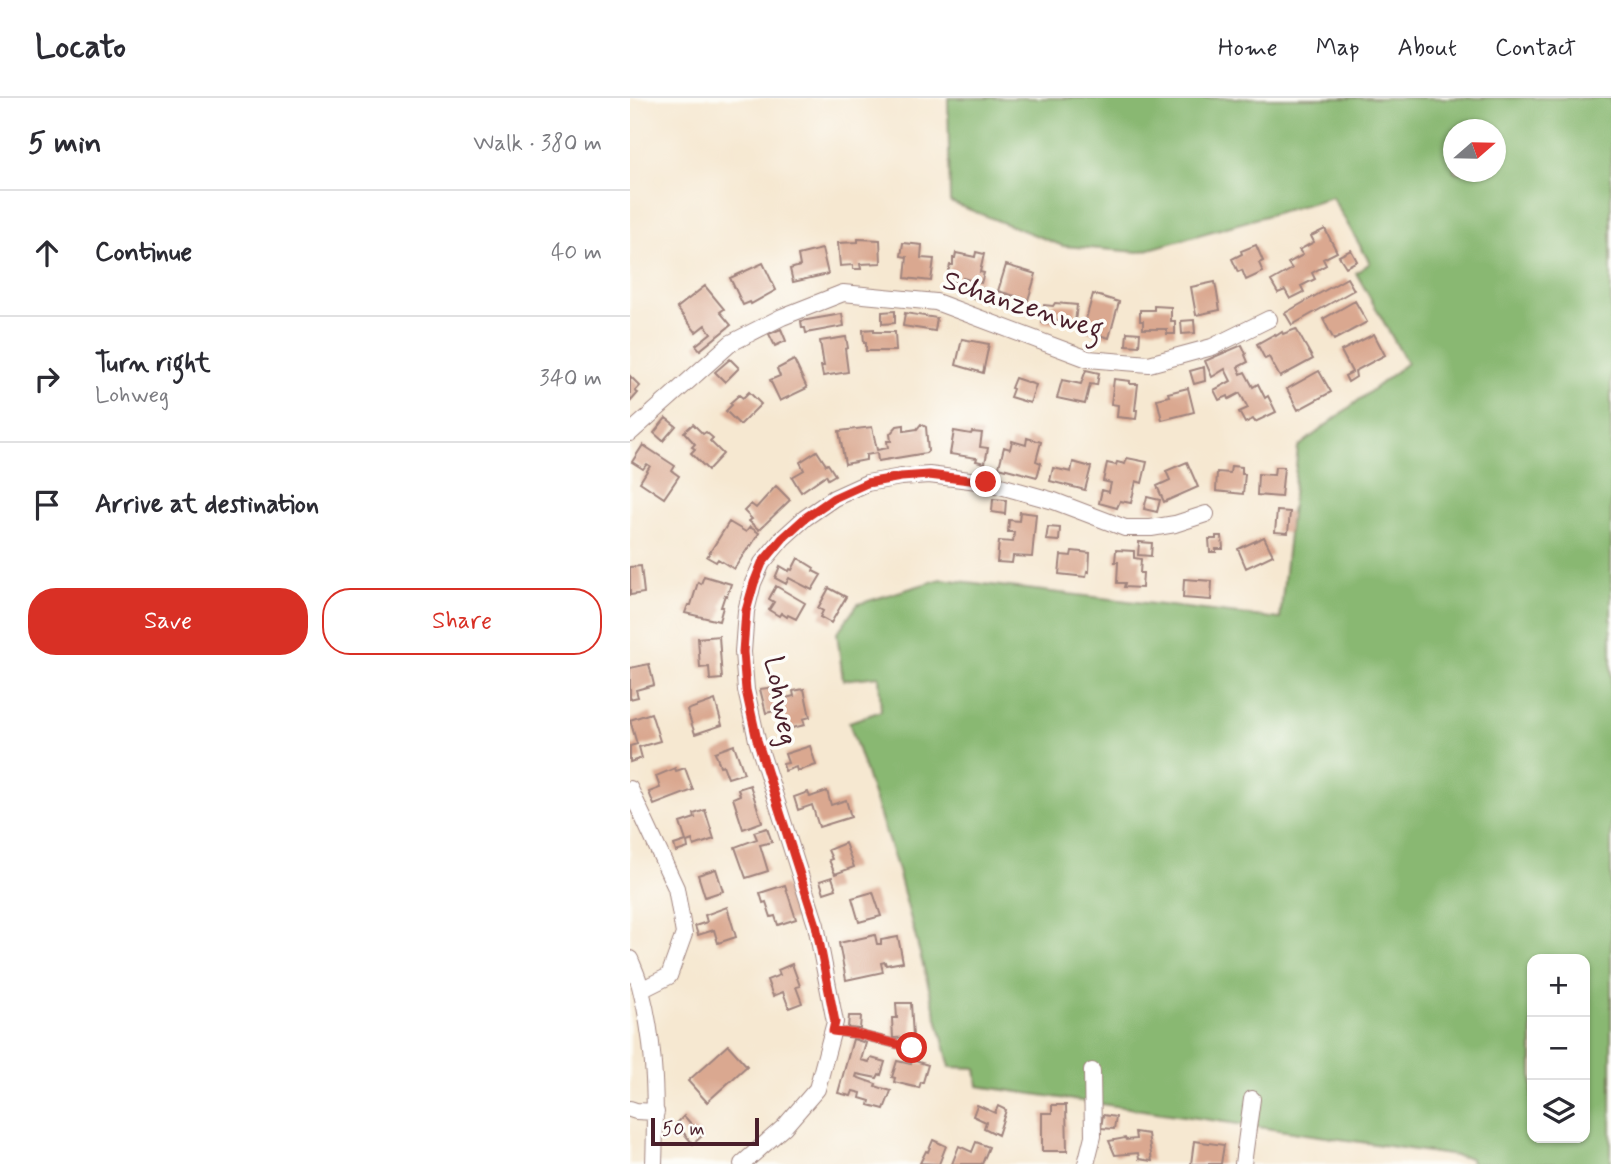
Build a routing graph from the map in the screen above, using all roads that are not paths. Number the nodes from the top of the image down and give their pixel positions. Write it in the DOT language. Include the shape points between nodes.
graph roads {
  1 [pos="1269,318"];
  2 [pos="630,433"];
  3 [pos="1206,514"];
  4 [pos="630,789"];
  5 [pos="630,959"];
  6 [pos="641,990"];
  7 [pos="833,1031"];
  8 [pos="912,1048"];
  9 [pos="1092,1071"];
  10 [pos="1252,1099"];
  11 [pos="630,1109"];
  12 [pos="656,1112"];
  13 [pos="654,1164"];
  14 [pos="742,1164"];
  15 [pos="1086,1164"];
  16 [pos="1243,1164"];
  1 -- 2 [label="street, Schanzenweg" via="1212,347 1149,364 1088,359 936,302 843,293 731,342"];
  3 -- 7 [label="street, Lohweg" via="1175,524 1125,528 986,482 929,475 901,477 867,483 834,498 805,518 762,563 746,611 746,690 757,740 816,925"];
  4 -- 6 [label="street" via="676,888 684,934 669,976"];
  5 -- 6 [label="street"];
  6 -- 12 [label="street" via="653,1053"];
  7 -- 8 [label="lane"];
  7 -- 14 [label="street, Lohweg" via="817,1088 784,1127"];
  9 -- 15 [label="street" via="1093,1136"];
  10 -- 16 [label="street"];
  11 -- 12 [label="street"];
  12 -- 13 [label="street"];
}
